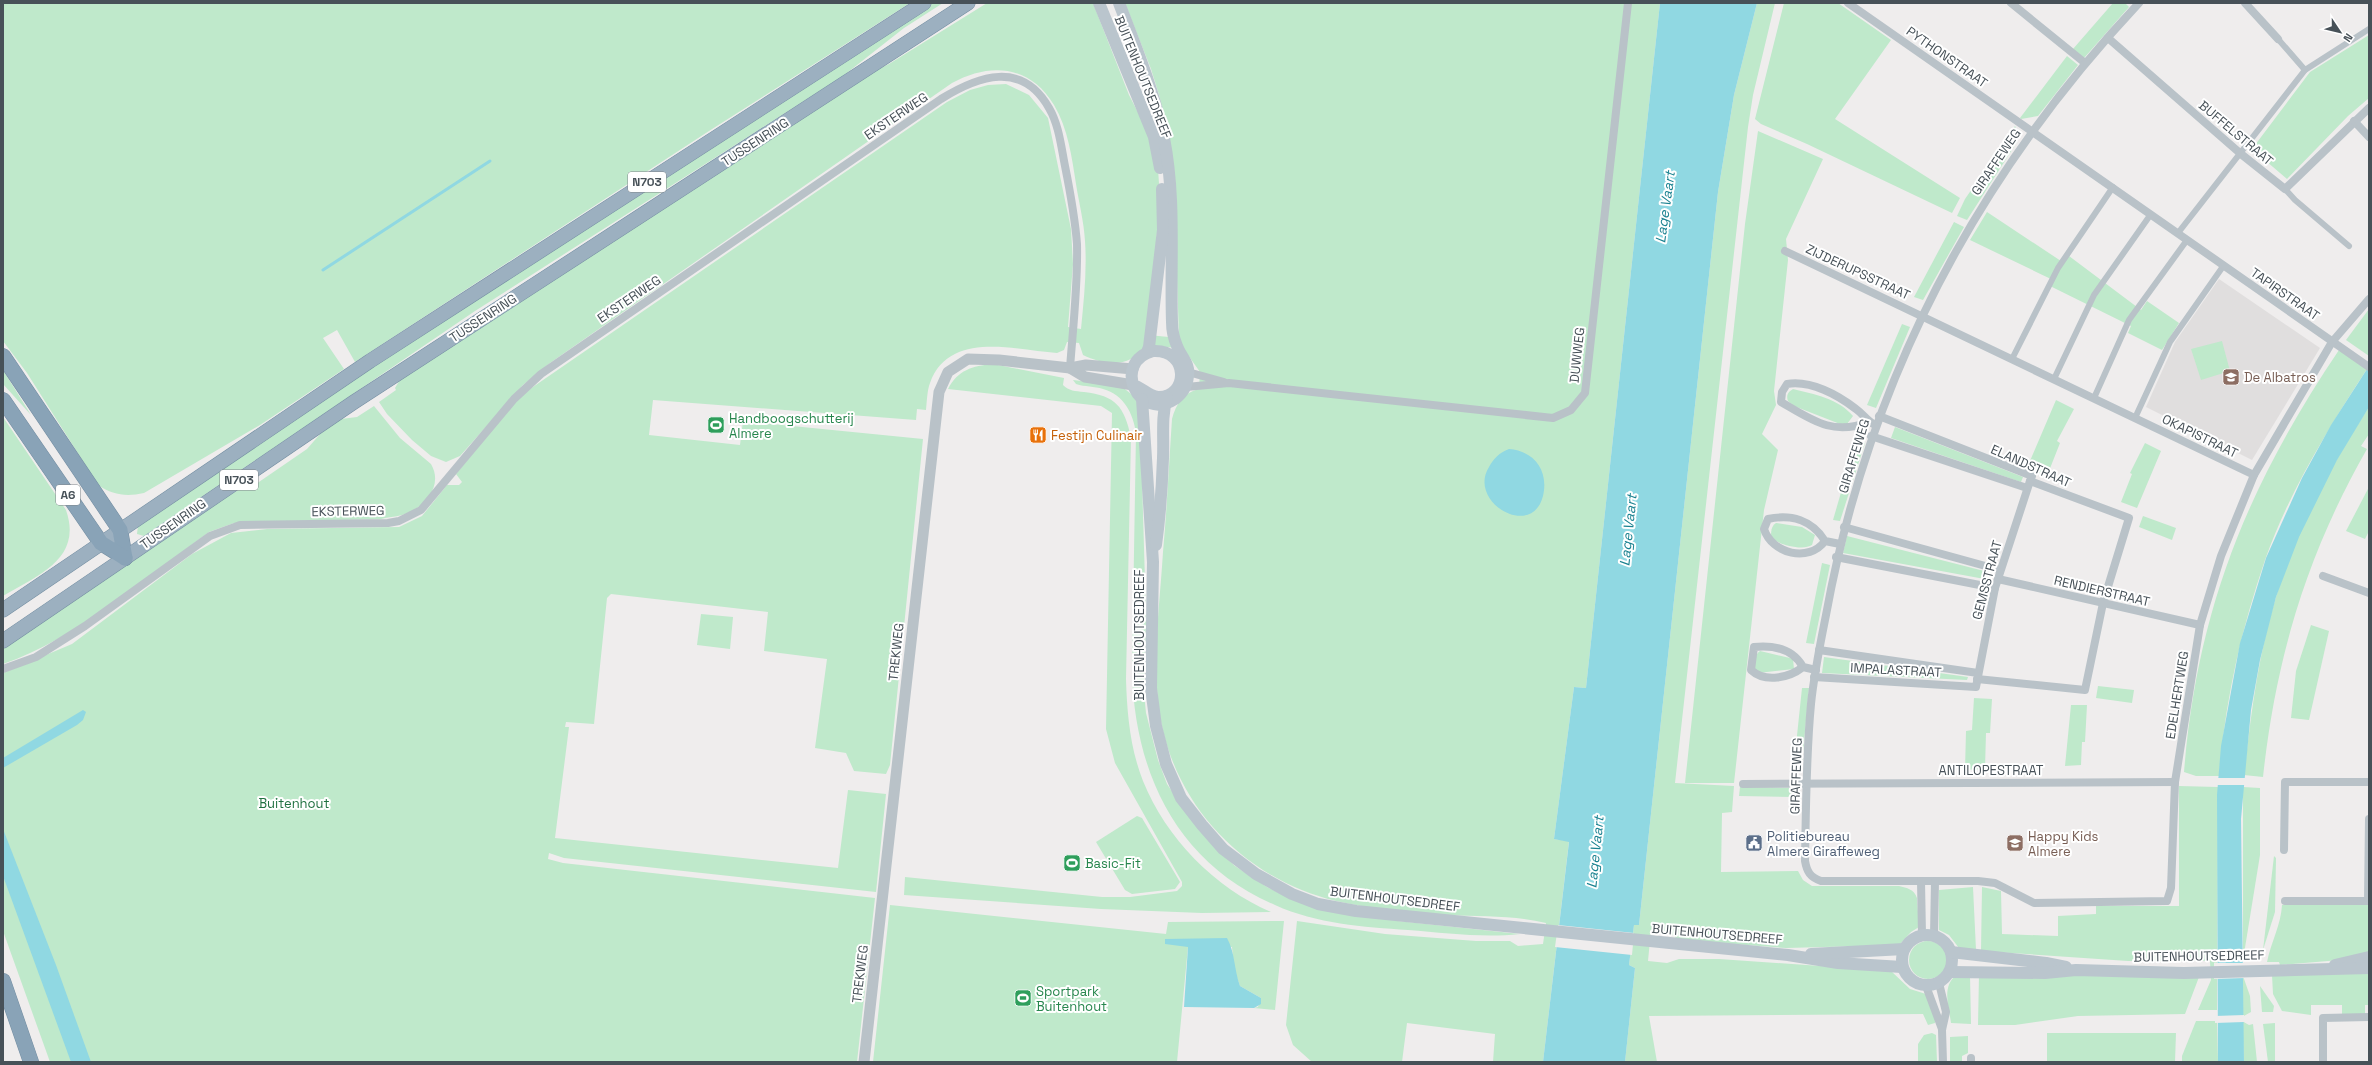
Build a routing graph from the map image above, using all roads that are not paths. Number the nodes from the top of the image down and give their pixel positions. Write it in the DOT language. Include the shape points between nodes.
graph roads {
  1 [pos="924,3"];
  2 [pos="968,3"];
  3 [pos="1099,3"];
  4 [pos="1119,3"];
  5 [pos="1628,3"];
  6 [pos="1848,3"];
  7 [pos="2011,3"];
  8 [pos="2245,3"];
  9 [pos="2137,4"];
  10 [pos="2369,30"];
  11 [pos="2108,38"];
  12 [pos="2278,40"];
  13 [pos="2085,63"];
  14 [pos="2305,70"];
  15 [pos="2369,108"];
  16 [pos="2354,121"];
  17 [pos="2031,132"];
  18 [pos="2369,137"];
  19 [pos="2241,154"];
  20 [pos="1164,165"];
  21 [pos="1166,186"];
  22 [pos="2113,187"];
  23 [pos="2285,189"];
  24 [pos="2151,214"];
  25 [pos="2178,234"];
  26 [pos="2187,240"];
  27 [pos="2349,246"];
  28 [pos="1785,251"];
  29 [pos="2224,265"];
  30 [pos="2369,298"];
  31 [pos="1921,316"];
  32 [pos="2332,342"];
  33 [pos="1147,352"];
  34 [pos="1175,353"];
  35 [pos="3,356"];
  36 [pos="2012,359"];
  37 [pos="2367,365"];
  38 [pos="1070,368"];
  39 [pos="1133,369"];
  40 [pos="1185,370"];
  41 [pos="2054,379"];
  42 [pos="1229,383"];
  43 [pos="1133,385"];
  44 [pos="1186,387"];
  45 [pos="2094,398"];
  46 [pos="1142,399"];
  47 [pos="1168,399"];
  48 [pos="3,400"];
  49 [pos="1879,416"];
  50 [pos="2135,418"];
  51 [pos="1872,423"];
  52 [pos="1872,436"];
  53 [pos="2254,475"];
  54 [pos="2028,485"];
  55 [pos="1844,527"];
  56 [pos="120,530"];
  57 [pos="1825,540"];
  58 [pos="101,543"];
  59 [pos="1840,544"];
  60 [pos="1836,556"];
  61 [pos="125,558"];
  62 [pos="1153,562"];
  63 [pos="2000,570"];
  64 [pos="2323,576"];
  65 [pos="1998,579"];
  66 [pos="1995,588"];
  67 [pos="2369,593"];
  68 [pos="2103,603"];
  69 [pos="3,610"];
  70 [pos="2200,625"];
  71 [pos="3,640"];
  72 [pos="1819,650"];
  73 [pos="1803,667"];
  74 [pos="3,669"];
  75 [pos="1815,674"];
  76 [pos="1977,680"];
  77 [pos="2175,782"];
  78 [pos="2369,782"];
  79 [pos="1743,784"];
  80 [pos="1807,785"];
  81 [pos="2369,819"];
  82 [pos="2284,850"];
  83 [pos="1921,881"];
  84 [pos="1935,881"];
  85 [pos="2285,901"];
  86 [pos="2368,901"];
  87 [pos="1922,935"];
  88 [pos="1934,936"];
  89 [pos="1904,949"];
  90 [pos="1951,952"];
  91 [pos="1788,955"];
  92 [pos="2369,957"];
  93 [pos="1902,968"];
  94 [pos="2322,968"];
  95 [pos="2369,968"];
  96 [pos="2076,970"];
  97 [pos="1950,972"];
  98 [pos="3,981"];
  99 [pos="1939,983"];
  100 [pos="1926,986"];
  101 [pos="2369,1017"];
  102 [pos="1942,1030"];
  103 [pos="31,1062"];
  104 [pos="864,1062"];
  105 [pos="1943,1062"];
  106 [pos="2323,1062"];
  1 -- 56 [label="highway, TUSSENRING / N703" via="370,361"];
  2 -- 61 [label="highway, TUSSENRING / N703" via="354,402"];
  3 -- 20 [label="main road, BUITENHOUTSEDREEF" via="1147,117"];
  4 -- 20 [label="main road, BUITENHOUTSEDREEF" via="1157,106"];
  5 -- 42 [label="street, DUWWEG" via="1585,393 1571,410 1553,418"];
  6 -- 17 [label="street, PYTHONSTRAAT"];
  7 -- 13 [label="street"];
  8 -- 12 [label="street"];
  9 -- 11 [label="street, GIRAFFEWEG"];
  10 -- 14 [label="street"];
  11 -- 13 [label="street, GIRAFFEWEG"];
  11 -- 19 [label="street, BUFFELSTRAAT"];
  12 -- 14 [label="street"];
  13 -- 17 [label="street, GIRAFFEWEG"];
  14 -- 19 [label="street"];
  15 -- 16 [label="street"];
  16 -- 18 [label="street"];
  16 -- 23 [label="street"];
  17 -- 22 [label="street, TAPIRSTRAAT"];
  17 -- 31 [label="street, GIRAFFEWEG" via="1981,206"];
  19 -- 23 [label="street, BUFFELSTRAAT"];
  19 -- 25 [label="street"];
  20 -- 21 [label="main road, BUITENHOUTSEDREEF"];
  21 -- 33 [label="main road, BUITENHOUTSEDREEF" via="1163,230"];
  21 -- 34 [label="main road, BUITENHOUTSEDREEF" via="1173,240 1172,324"];
  22 -- 24 [label="street, TAPIRSTRAAT"];
  22 -- 36 [label="street" via="2058,268"];
  23 -- 27 [label="street, BUFFELSTRAAT"];
  24 -- 25 [label="street, TAPIRSTRAAT"];
  24 -- 41 [label="street" via="2094,295"];
  25 -- 26 [label="street, TAPIRSTRAAT"];
  26 -- 29 [label="street, TAPIRSTRAAT"];
  26 -- 45 [label="street" via="2129,320"];
  28 -- 31 [label="street, ZIJDERUPSSTRAAT"];
  29 -- 32 [label="street, TAPIRSTRAAT"];
  29 -- 50 [label="street" via="2170,342"];
  30 -- 32 [label="street, EDELHERTWEG"];
  31 -- 36 [label="street, OKAPISTRAAT"];
  31 -- 49 [label="street, GIRAFFEWEG"];
  32 -- 37 [label="street, TAPIRSTRAAT"];
  32 -- 53 [label="street, EDELHERTWEG"];
  33 -- 34 [label="main road" via="1159,350"];
  33 -- 39 [label="main road" via="1138,359"];
  34 -- 40 [label="main road" via="1186,362"];
  35 -- 56 [label="highway, A6"];
  36 -- 41 [label="street, OKAPISTRAAT"];
  38 -- 39 [label="street, TREKWEG" via="1086,365"];
  38 -- 43 [label="street, TREKWEG" via="1085,377"];
  38 -- 74 [label="street, EKSTERWEG" via="1076,290 1076,244 1070,190 1058,130 1048,107 1031,88 1010,77 984,78 962,86 942,99 541,374 514,399 421,510 399,521 388,523 240,525 210,536 85,626 36,657"];
  38 -- 104 [label="street, TREKWEG" via="968,359 948,372 939,392"];
  39 -- 43 [label="main road"];
  40 -- 42 [label="street, DUWWEG"];
  40 -- 44 [label="main road"];
  40 -- 47 [label="main road" via="1178,386"];
  41 -- 45 [label="street, OKAPISTRAAT"];
  42 -- 44 [label="street, DUWWEG"];
  43 -- 46 [label="main road"];
  43 -- 47 [label="main road" via="1155,396"];
  44 -- 47 [label="main road"];
  45 -- 50 [label="street, OKAPISTRAAT"];
  46 -- 47 [label="main road" via="1155,404"];
  46 -- 62 [label="main road, BUITENHOUTSEDREEF"];
  47 -- 62 [label="main road, BUITENHOUTSEDREEF" via="1161,508"];
  48 -- 58 [label="highway, A6"];
  49 -- 51 [label="street, GIRAFFEWEG"];
  49 -- 54 [label="street, ELANDSTRAAT" via="2032,476"];
  50 -- 53 [label="street, OKAPISTRAAT"];
  51 -- 51 [label="street" via="1842,429 1814,421 1781,402 1782,392 1787,384 1794,383 1818,388 1842,399"];
  51 -- 52 [label="street, GIRAFFEWEG"];
  52 -- 54 [label="street, ELANDSTRAAT"];
  52 -- 55 [label="street, GIRAFFEWEG"];
  53 -- 70 [label="street, EDELHERTWEG" via="2221,556"];
  54 -- 63 [label="street, GEMSSTRAAT"];
  54 -- 68 [label="street, ELANDSTRAAT" via="2129,518"];
  55 -- 59 [label="street, GIRAFFEWEG"];
  55 -- 63 [label="street"];
  56 -- 58 [label="highway, TUSSENRING / N703"];
  56 -- 61 [label="highway, A6"];
  57 -- 57 [label="street" via="1819,548 1807,554 1791,553 1766,537 1764,529 1768,519 1794,519 1818,529"];
  57 -- 59 [label="street"];
  58 -- 61 [label="highway, A6"];
  58 -- 69 [label="highway, TUSSENRING / N703"];
  59 -- 60 [label="street, GIRAFFEWEG"];
  60 -- 66 [label="street"];
  60 -- 72 [label="street, GIRAFFEWEG"];
  61 -- 71 [label="highway, TUSSENRING / N703"];
  62 -- 91 [label="main road, BUITENHOUTSEDREEF" via="1151,688 1156,726 1166,764 1181,798 1223,849 1256,874 1292,894 1318,904 1356,911"];
  63 -- 65 [label="street, GEMSSTRAAT"];
  64 -- 67 [label="street"];
  65 -- 66 [label="street, GEMSSTRAAT"];
  65 -- 68 [label="street, RENDIERSTRAAT"];
  66 -- 76 [label="street, GEMSSTRAAT"];
  68 -- 70 [label="street, RENDIERSTRAAT"];
  68 -- 76 [label="street, IMPALASTRAAT" via="2084,690"];
  70 -- 77 [label="street, EDELHERTWEG"];
  72 -- 75 [label="street, GIRAFFEWEG"];
  72 -- 76 [label="street, IMPALASTRAAT"];
  73 -- 73 [label="street" via="1794,674 1773,678 1759,677 1751,670 1754,647 1768,646 1787,651 1799,658"];
  73 -- 75 [label="street, IMPALASTRAAT"];
  75 -- 76 [label="street, IMPALASTRAAT"];
  75 -- 80 [label="street, GIRAFFEWEG"];
  77 -- 80 [label="street, ANTILOPESTRAAT"];
  77 -- 84 [label="street, EDELHERTWEG" via="2171,888 2167,901 2034,903 1995,883"];
  78 -- 82 [label="street" via="2285,782"];
  79 -- 80 [label="street, ANTILOPESTRAAT"];
  80 -- 83 [label="street, GIRAFFEWEG" via="1805,860 1807,871 1812,878 1821,881"];
  81 -- 86 [label="street"];
  83 -- 84 [label="street, EDELHERTWEG"];
  83 -- 87 [label="street"];
  84 -- 88 [label="street"];
  85 -- 86 [label="street"];
  87 -- 88 [label="main road"];
  87 -- 89 [label="main road" via="1908,942"];
  88 -- 90 [label="main road" via="1942,939"];
  89 -- 91 [label="main road, BUITENHOUTSEDREEF"];
  89 -- 93 [label="main road" via="1901,958"];
  90 -- 96 [label="main road, BUITENHOUTSEDREEF" via="2046,963"];
  90 -- 97 [label="main road"];
  91 -- 93 [label="main road, BUITENHOUTSEDREEF" via="1838,963"];
  92 -- 94 [label="main road, BUITENHOUTSEDREEF"];
  93 -- 100 [label="main road" via="1907,977 1916,984"];
  94 -- 95 [label="main road, BUITENHOUTSEDREEF"];
  94 -- 96 [label="main road, BUITENHOUTSEDREEF" via="2184,973"];
  96 -- 97 [label="main road, BUITENHOUTSEDREEF" via="2046,973"];
  97 -- 99 [label="main road"];
  98 -- 103 [label="highway"];
  99 -- 100 [label="main road"];
  99 -- 102 [label="street" via="1946,1012"];
  100 -- 102 [label="street"];
  101 -- 106 [label="street" via="2323,1018"];
  102 -- 105 [label="street"];
}
